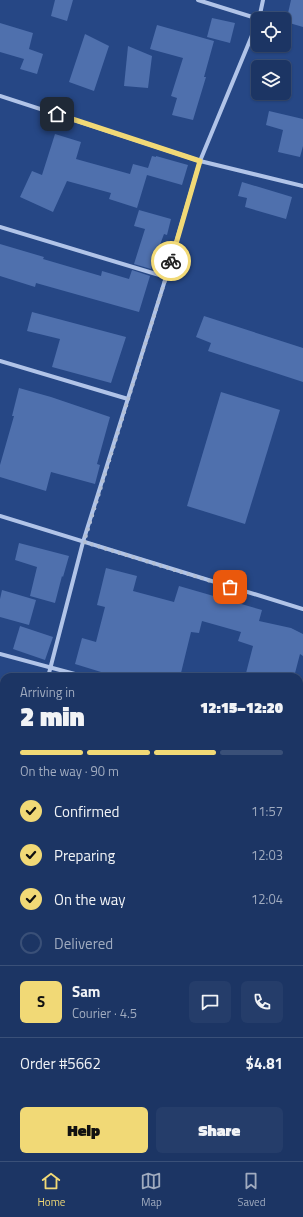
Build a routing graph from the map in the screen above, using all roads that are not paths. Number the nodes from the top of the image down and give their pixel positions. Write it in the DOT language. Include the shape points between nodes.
graph roads {
  1 [pos="198,0"];
  2 [pos="263,0"];
  3 [pos="261,12"];
  4 [pos="251,17"];
  5 [pos="251,39"];
  6 [pos="0,96"];
  7 [pos="200,161"];
  8 [pos="303,186"];
  9 [pos="0,227"];
  10 [pos="166,277"];
  11 [pos="0,361"];
  12 [pos="128,399"];
  13 [pos="0,516"];
  14 [pos="84,542"];
  15 [pos="303,609"];
  16 [pos="0,654"];
  17 [pos="50,667"];
  18 [pos="49,673"];
  19 [pos="72,673"];
  1 -- 4 [label="street"];
  2 -- 3 [label="street"];
  5 -- 7 [label="street"];
  6 -- 7 [label="street"];
  7 -- 8 [label="street"];
  7 -- 10 [label="street"];
  9 -- 10 [label="street"];
  10 -- 12 [label="street"];
  11 -- 12 [label="street"];
  12 -- 14 [label="street"];
  13 -- 14 [label="street"];
  14 -- 15 [label="street"];
  14 -- 17 [label="street"];
  16 -- 17 [label="street"];
  17 -- 18 [label="street"];
  17 -- 19 [label="street"];
}
